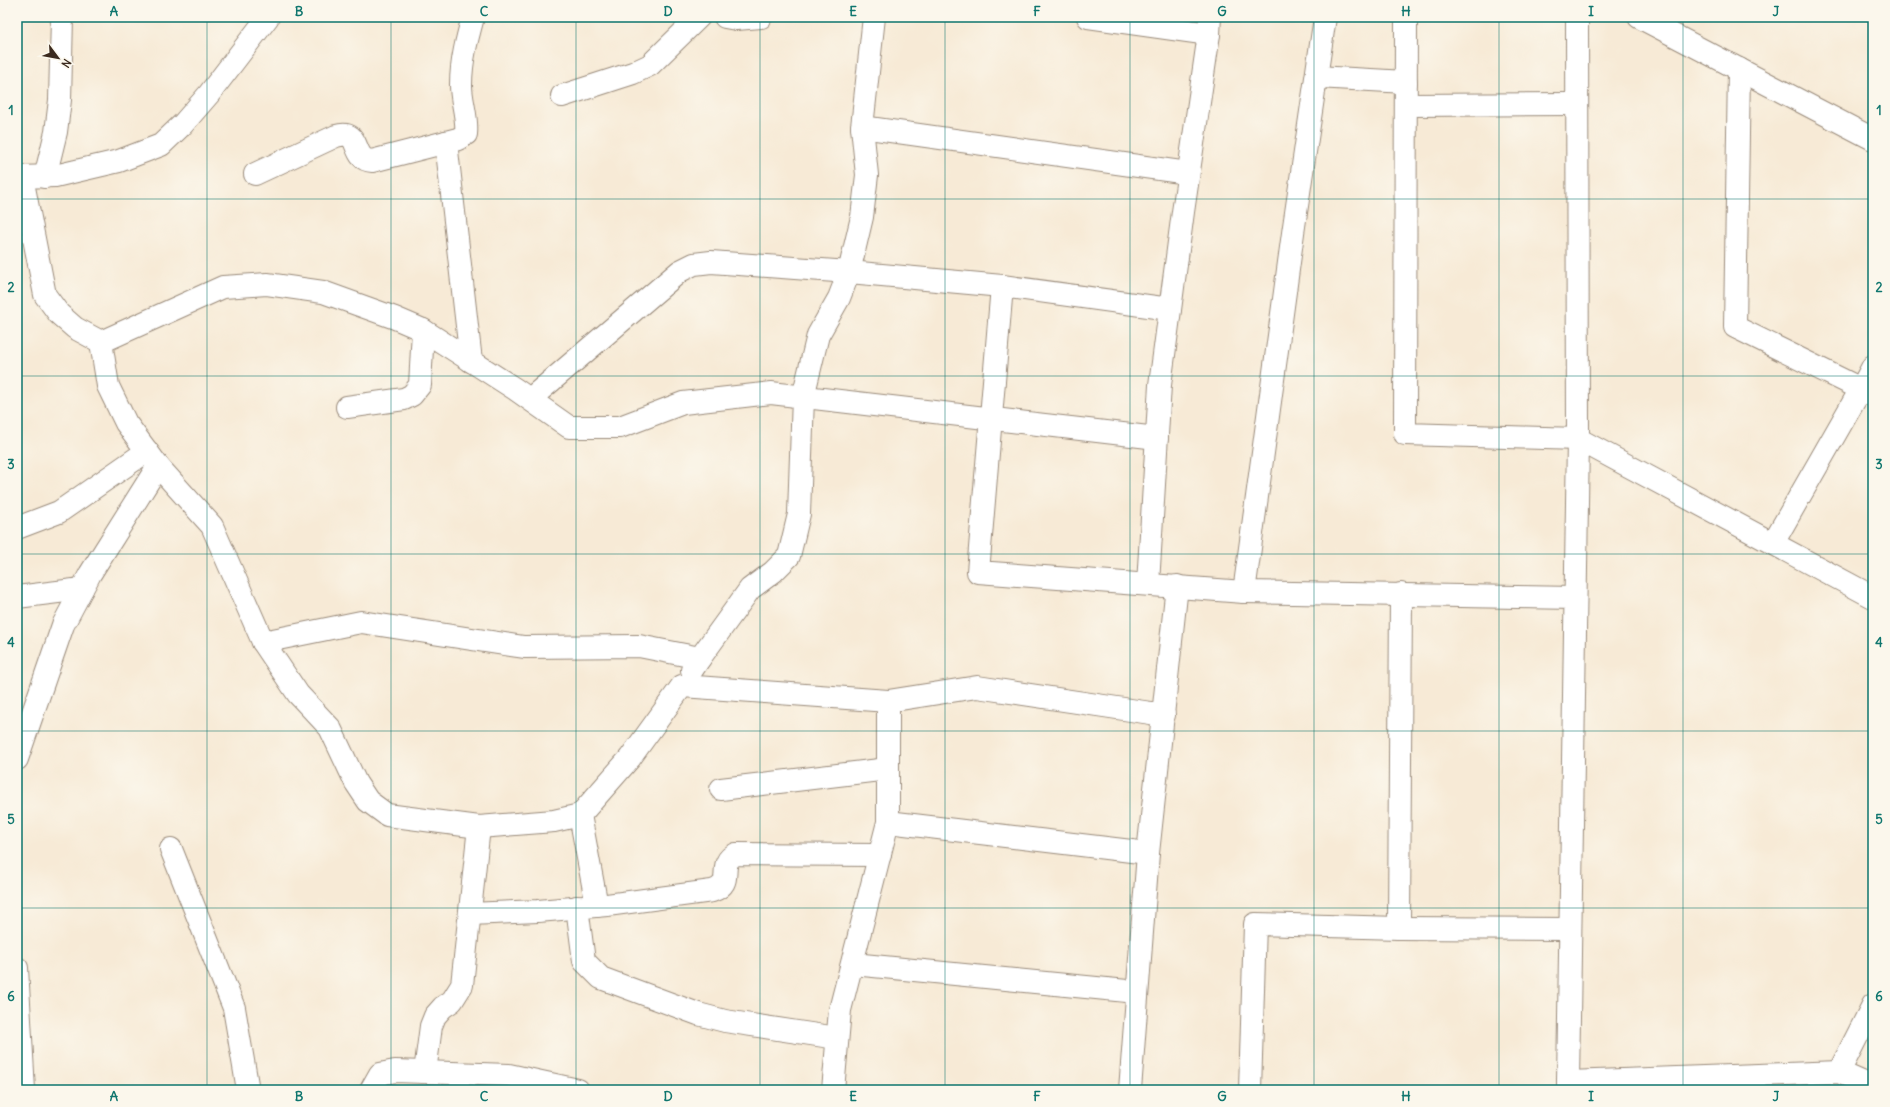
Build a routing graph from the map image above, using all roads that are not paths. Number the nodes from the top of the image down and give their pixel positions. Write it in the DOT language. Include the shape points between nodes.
graph roads {
  1 [pos="62,17"];
  2 [pos="268,17"];
  3 [pos="473,17"];
  4 [pos="700,17"];
  5 [pos="726,17"];
  6 [pos="761,17"];
  7 [pos="874,17"];
  8 [pos="1088,17"];
  9 [pos="1325,17"];
  10 [pos="1406,17"];
  11 [pos="1577,17"];
  12 [pos="1639,17"];
  13 [pos="1210,25"];
  14 [pos="1739,69"];
  15 [pos="1317,76"];
  16 [pos="1406,82"];
  17 [pos="562,96"];
  18 [pos="1577,104"];
  19 [pos="1406,105"];
  20 [pos="862,127"];
  21 [pos="1873,139"];
  22 [pos="446,142"];
  23 [pos="1188,173"];
  24 [pos="255,174"];
  25 [pos="19,177"];
  26 [pos="45,177"];
  27 [pos="849,272"];
  28 [pos="1002,286"];
  29 [pos="1170,309"];
  30 [pos="423,330"];
  31 [pos="101,342"];
  32 [pos="471,361"];
  33 [pos="1873,366"];
  34 [pos="1867,392"];
  35 [pos="803,397"];
  36 [pos="530,399"];
  37 [pos="347,406"];
  38 [pos="990,419"];
  39 [pos="1157,438"];
  40 [pos="1578,439"];
  41 [pos="153,458"];
  42 [pos="17,528"];
  43 [pos="1773,543"];
  44 [pos="1148,584"];
  45 [pos="1177,586"];
  46 [pos="82,589"];
  47 [pos="1244,592"];
  48 [pos="1401,594"];
  49 [pos="17,597"];
  50 [pos="1873,597"];
  51 [pos="1575,598"];
  52 [pos="262,642"];
  53 [pos="700,658"];
  54 [pos="682,686"];
  55 [pos="888,702"];
  56 [pos="1164,715"];
  57 [pos="17,759"];
  58 [pos="888,769"];
  59 [pos="721,789"];
  60 [pos="580,814"];
  61 [pos="888,822"];
  62 [pos="479,827"];
  63 [pos="172,849"];
  64 [pos="1148,853"];
  65 [pos="880,855"];
  66 [pos="586,906"];
  67 [pos="470,914"];
  68 [pos="1399,928"];
  69 [pos="1570,929"];
  70 [pos="853,964"];
  71 [pos="17,968"];
  72 [pos="1138,992"];
  73 [pos="1873,1005"];
  74 [pos="837,1038"];
  75 [pos="425,1072"];
  76 [pos="1839,1072"];
  77 [pos="1568,1086"];
  78 [pos="1873,1087"];
  79 [pos="24,1090"];
  80 [pos="248,1090"];
  81 [pos="371,1090"];
  82 [pos="578,1090"];
  83 [pos="833,1090"];
  84 [pos="1130,1090"];
  85 [pos="1250,1090"];
  1 -- 26 [label="street" via="60,100 56,132"];
  2 -- 26 [label="street" via="209,94 161,145 119,161"];
  3 -- 22 [label="street" via="463,56 461,86 466,134"];
  4 -- 17 [label="street" via="650,65"];
  5 -- 6 [label="street"];
  7 -- 20 [label="street"];
  8 -- 13 [label="street"];
  9 -- 15 [label="street"];
  10 -- 16 [label="street"];
  11 -- 18 [label="street"];
  12 -- 14 [label="street"];
  13 -- 23 [label="street"];
  14 -- 21 [label="street"];
  14 -- 34 [label="street" via="1735,327"];
  15 -- 16 [label="street"];
  15 -- 47 [label="street"];
  16 -- 19 [label="street"];
  18 -- 19 [label="street"];
  18 -- 40 [label="street"];
  19 -- 40 [label="street" via="1405,434"];
  20 -- 23 [label="street"];
  20 -- 27 [label="street" via="867,175 862,217"];
  22 -- 24 [label="street" via="366,161 360,156 355,142 344,133"];
  22 -- 32 [label="street"];
  23 -- 29 [label="street"];
  25 -- 26 [label="street"];
  25 -- 31 [label="street" via="45,295 59,314 75,328"];
  27 -- 28 [label="street"];
  27 -- 35 [label="street" via="839,298 818,335"];
  27 -- 36 [label="street" via="711,262 694,264 680,271"];
  28 -- 29 [label="street"];
  28 -- 38 [label="street"];
  29 -- 39 [label="street" via="1160,385"];
  30 -- 31 [label="street" via="323,292 267,284 223,286"];
  30 -- 32 [label="street"];
  30 -- 37 [label="street" via="420,385 412,395 404,400"];
  31 -- 41 [label="street" via="108,386 126,423"];
  32 -- 36 [label="street"];
  33 -- 34 [label="street"];
  34 -- 43 [label="street"];
  35 -- 36 [label="street" via="771,394 683,403 620,427 569,427"];
  35 -- 38 [label="street"];
  35 -- 53 [label="street" via="799,514 789,556 750,589"];
  38 -- 39 [label="street"];
  38 -- 44 [label="street" via="978,572"];
  39 -- 44 [label="street"];
  40 -- 43 [label="street"];
  40 -- 51 [label="street"];
  41 -- 42 [label="street" via="59,512"];
  41 -- 46 [label="street"];
  41 -- 52 [label="street" via="212,526"];
  43 -- 50 [label="street"];
  44 -- 45 [label="street"];
  45 -- 47 [label="street"];
  45 -- 56 [label="street"];
  46 -- 49 [label="street"];
  46 -- 57 [label="street" via="63,626"];
  47 -- 48 [label="street"];
  48 -- 51 [label="street"];
  48 -- 68 [label="street"];
  51 -- 69 [label="street"];
  52 -- 53 [label="street" via="362,622 524,647 639,646"];
  52 -- 62 [label="street" via="298,694 330,728 356,783 368,801 387,815"];
  53 -- 54 [label="street"];
  54 -- 55 [label="street"];
  54 -- 60 [label="street" via="630,758 597,798"];
  55 -- 56 [label="street" via="977,687"];
  55 -- 58 [label="street"];
  56 -- 64 [label="street"];
  58 -- 59 [label="street"];
  58 -- 61 [label="street"];
  60 -- 62 [label="street" via="554,820"];
  60 -- 66 [label="street"];
  61 -- 64 [label="street"];
  61 -- 65 [label="street"];
  62 -- 67 [label="street"];
  63 -- 80 [label="street" via="234,1008"];
  64 -- 72 [label="street"];
  65 -- 66 [label="street" via="736,854 730,857 726,864 724,883 712,891"];
  65 -- 70 [label="street"];
  66 -- 67 [label="street" via="538,912"];
  66 -- 74 [label="street" via="584,961 601,978 724,1021"];
  67 -- 75 [label="street" via="462,985 452,1001 435,1016 431,1026"];
  68 -- 69 [label="street"];
  68 -- 85 [label="street" via="1255,924"];
  69 -- 77 [label="street"];
  70 -- 72 [label="street"];
  70 -- 74 [label="street" via="840,1010"];
  71 -- 79 [label="street"];
  72 -- 84 [label="street"];
  73 -- 76 [label="street"];
  74 -- 83 [label="street"];
  75 -- 81 [label="street" via="395,1071 380,1074"];
  75 -- 82 [label="street" via="509,1075"];
  76 -- 77 [label="street"];
  76 -- 78 [label="street"];
}
